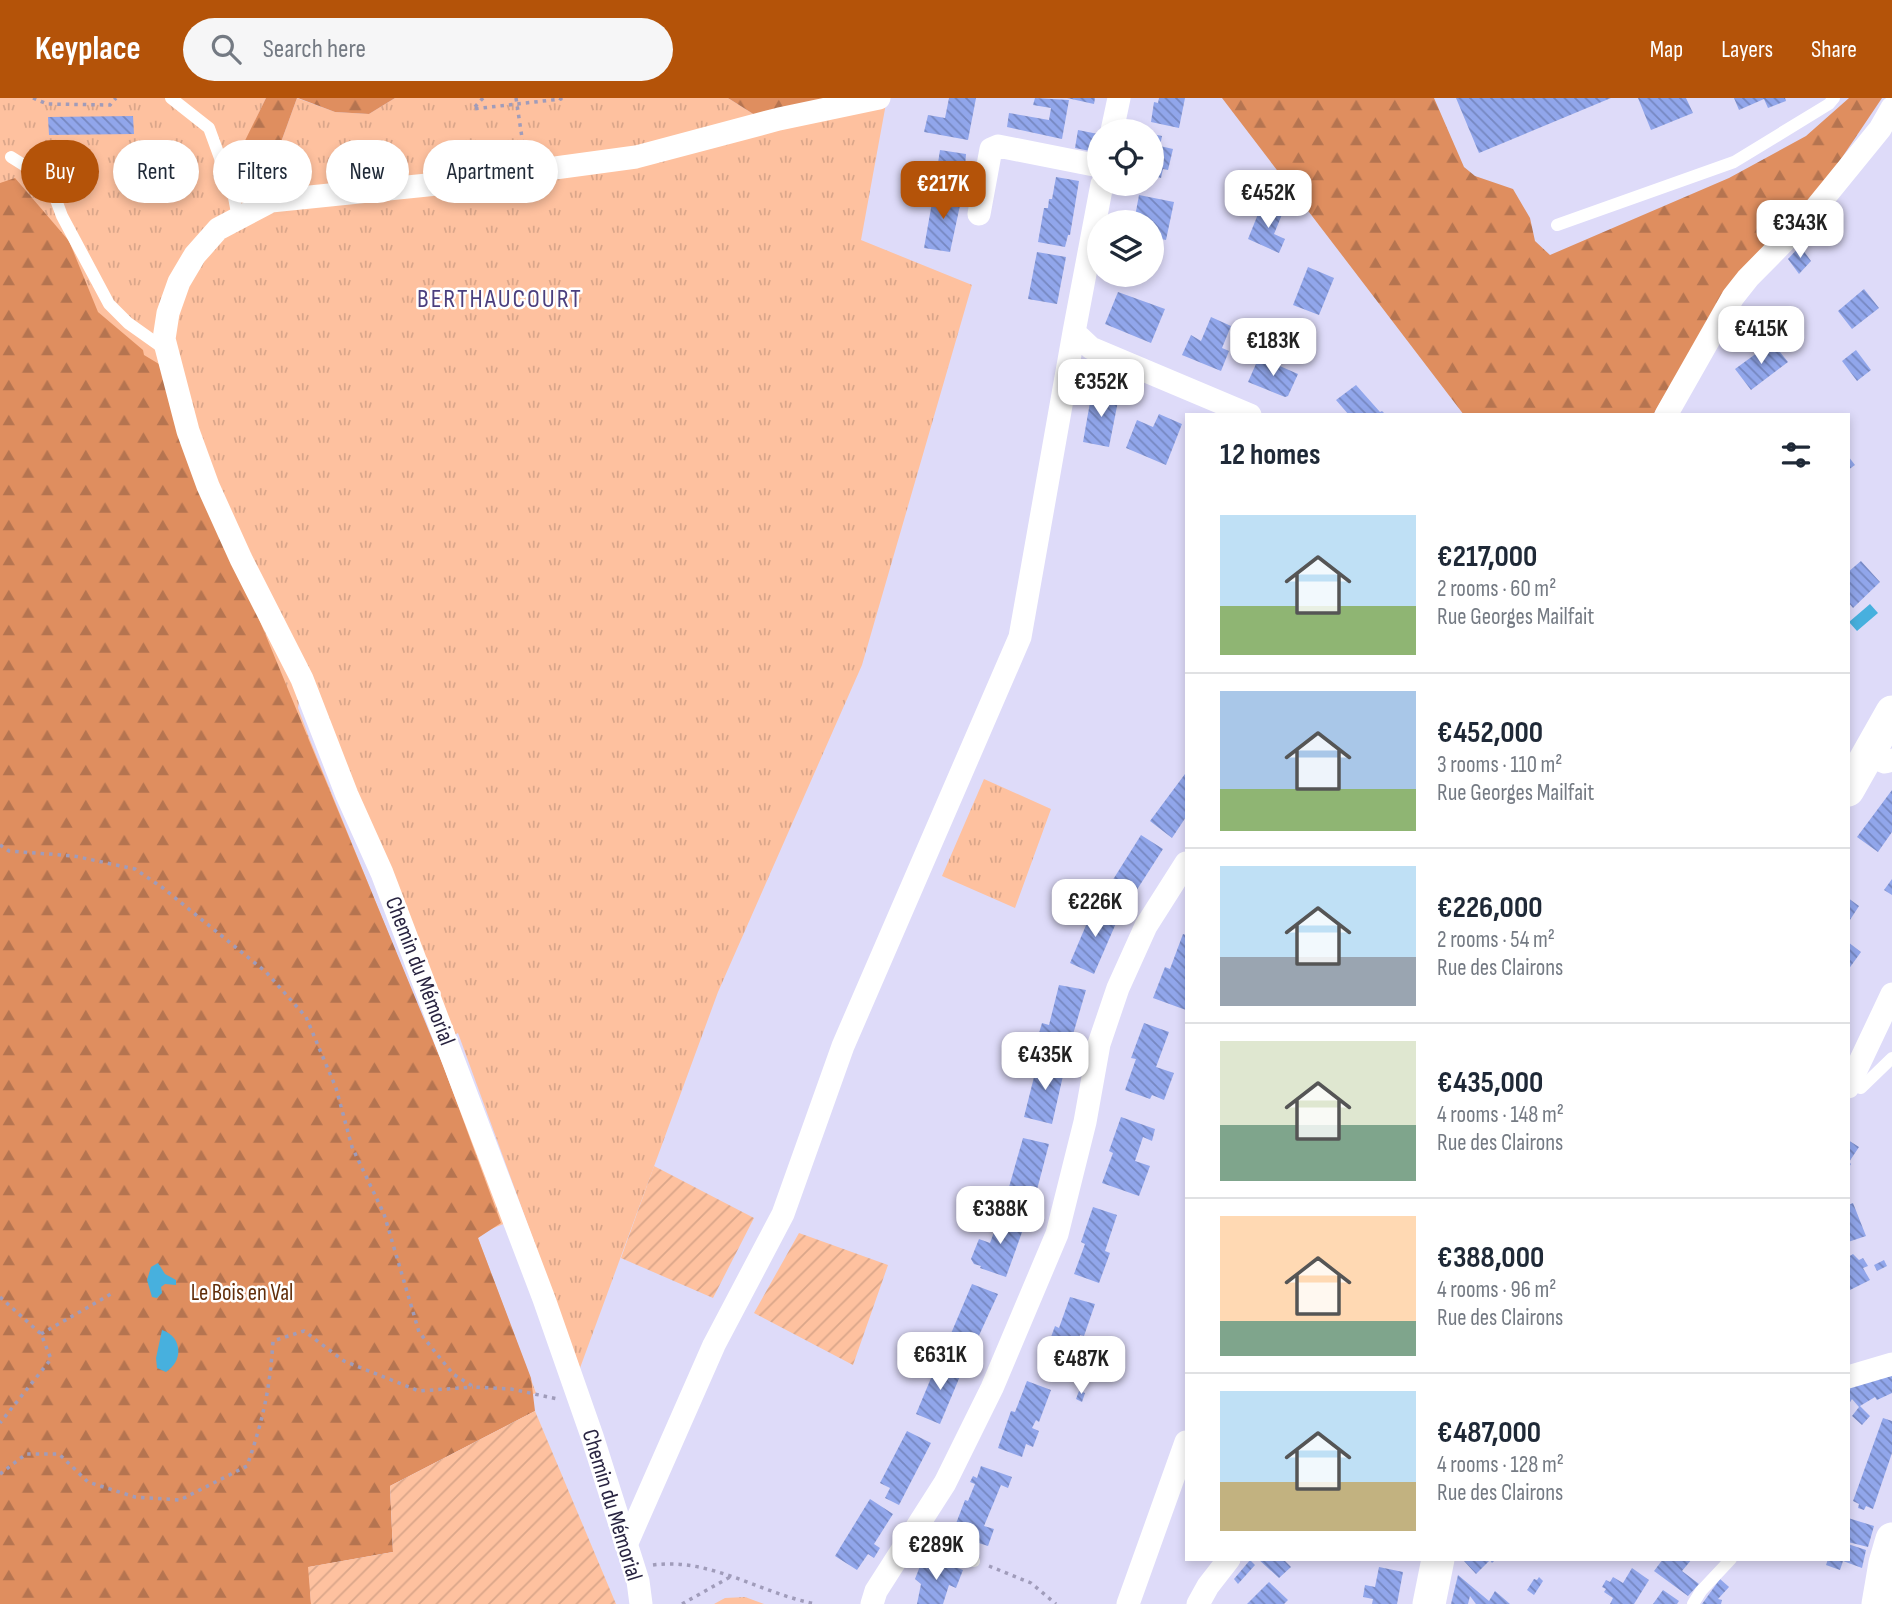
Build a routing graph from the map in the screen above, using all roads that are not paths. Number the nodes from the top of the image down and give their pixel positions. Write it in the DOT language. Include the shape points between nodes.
graph roads {
  1 [pos="171,98"];
  2 [pos="879,98"];
  3 [pos="1119,98"];
  4 [pos="1834,98"];
  5 [pos="1892,108"];
  6 [pos="1115,119"];
  7 [pos="11,157"];
  8 [pos="1087,164"];
  9 [pos="1100,196"];
  10 [pos="979,214"];
  11 [pos="238,218"];
  12 [pos="1557,225"];
  13 [pos="1074,332"];
  14 [pos="168,352"];
  15 [pos="1245,413"];
  16 [pos="1666,413"];
  17 [pos="1892,712"];
  18 [pos="1880,758"];
  19 [pos="1850,788"];
  20 [pos="1185,865"];
  21 [pos="1892,994"];
  22 [pos="1892,1058"];
  23 [pos="1850,1083"];
  24 [pos="1850,1085"];
  25 [pos="1892,1364"];
  26 [pos="1850,1376"];
  27 [pos="1185,1445"];
  28 [pos="914,1535"];
  29 [pos="1892,1539"];
  30 [pos="629,1552"];
  31 [pos="974,1561"];
  32 [pos="1228,1561"];
  33 [pos="1438,1561"];
  34 [pos="1729,1561"];
  35 [pos="642,1604"];
  36 [pos="873,1604"];
  37 [pos="1128,1604"];
  38 [pos="1198,1604"];
  39 [pos="1429,1604"];
  40 [pos="1693,1604"];
  41 [pos="1878,1604"];
  1 -- 11 [label="lane" via="209,128"];
  2 -- 11 [label="street, Chemin du Mémorial" via="636,157 271,201"];
  3 -- 6 [label="street"];
  4 -- 12 [label="lane" via="1734,162"];
  5 -- 16 [label="street" via="1810,215 1733,297"];
  7 -- 14 [label="lane" via="49,181 62,216 109,304"];
  8 -- 10 [label="street" via="998,146 991,149"];
  9 -- 13 [label="street"];
  11 -- 14 [label="street, Chemin du Mémorial" via="218,229 179,282 168,313 164,339"];
  13 -- 15 [label="street" via="1091,348"];
  13 -- 30 [label="street" via="1020,637 843,1046 783,1214 714,1345"];
  14 -- 30 [label="street, Chemin du Mémorial" via="208,486 302,679 461,1077"];
  17 -- 18 [label="main road"];
  18 -- 19 [label="main road"];
  20 -- 28 [label="street" via="1146,926 1118,988 1099,1044 1057,1234 992,1388"];
  21 -- 23 [label="street"];
  22 -- 24 [label="lane" via="1861,1088"];
  25 -- 26 [label="street"];
  27 -- 37 [label="street"];
  28 -- 31 [label="lane"];
  28 -- 36 [label="street" via="876,1591"];
  29 -- 41 [label="main road"];
  30 -- 35 [label="street, Chemin du Mémorial"];
  32 -- 38 [label="street"];
  33 -- 39 [label="main road"];
  34 -- 40 [label="lane"];
}
